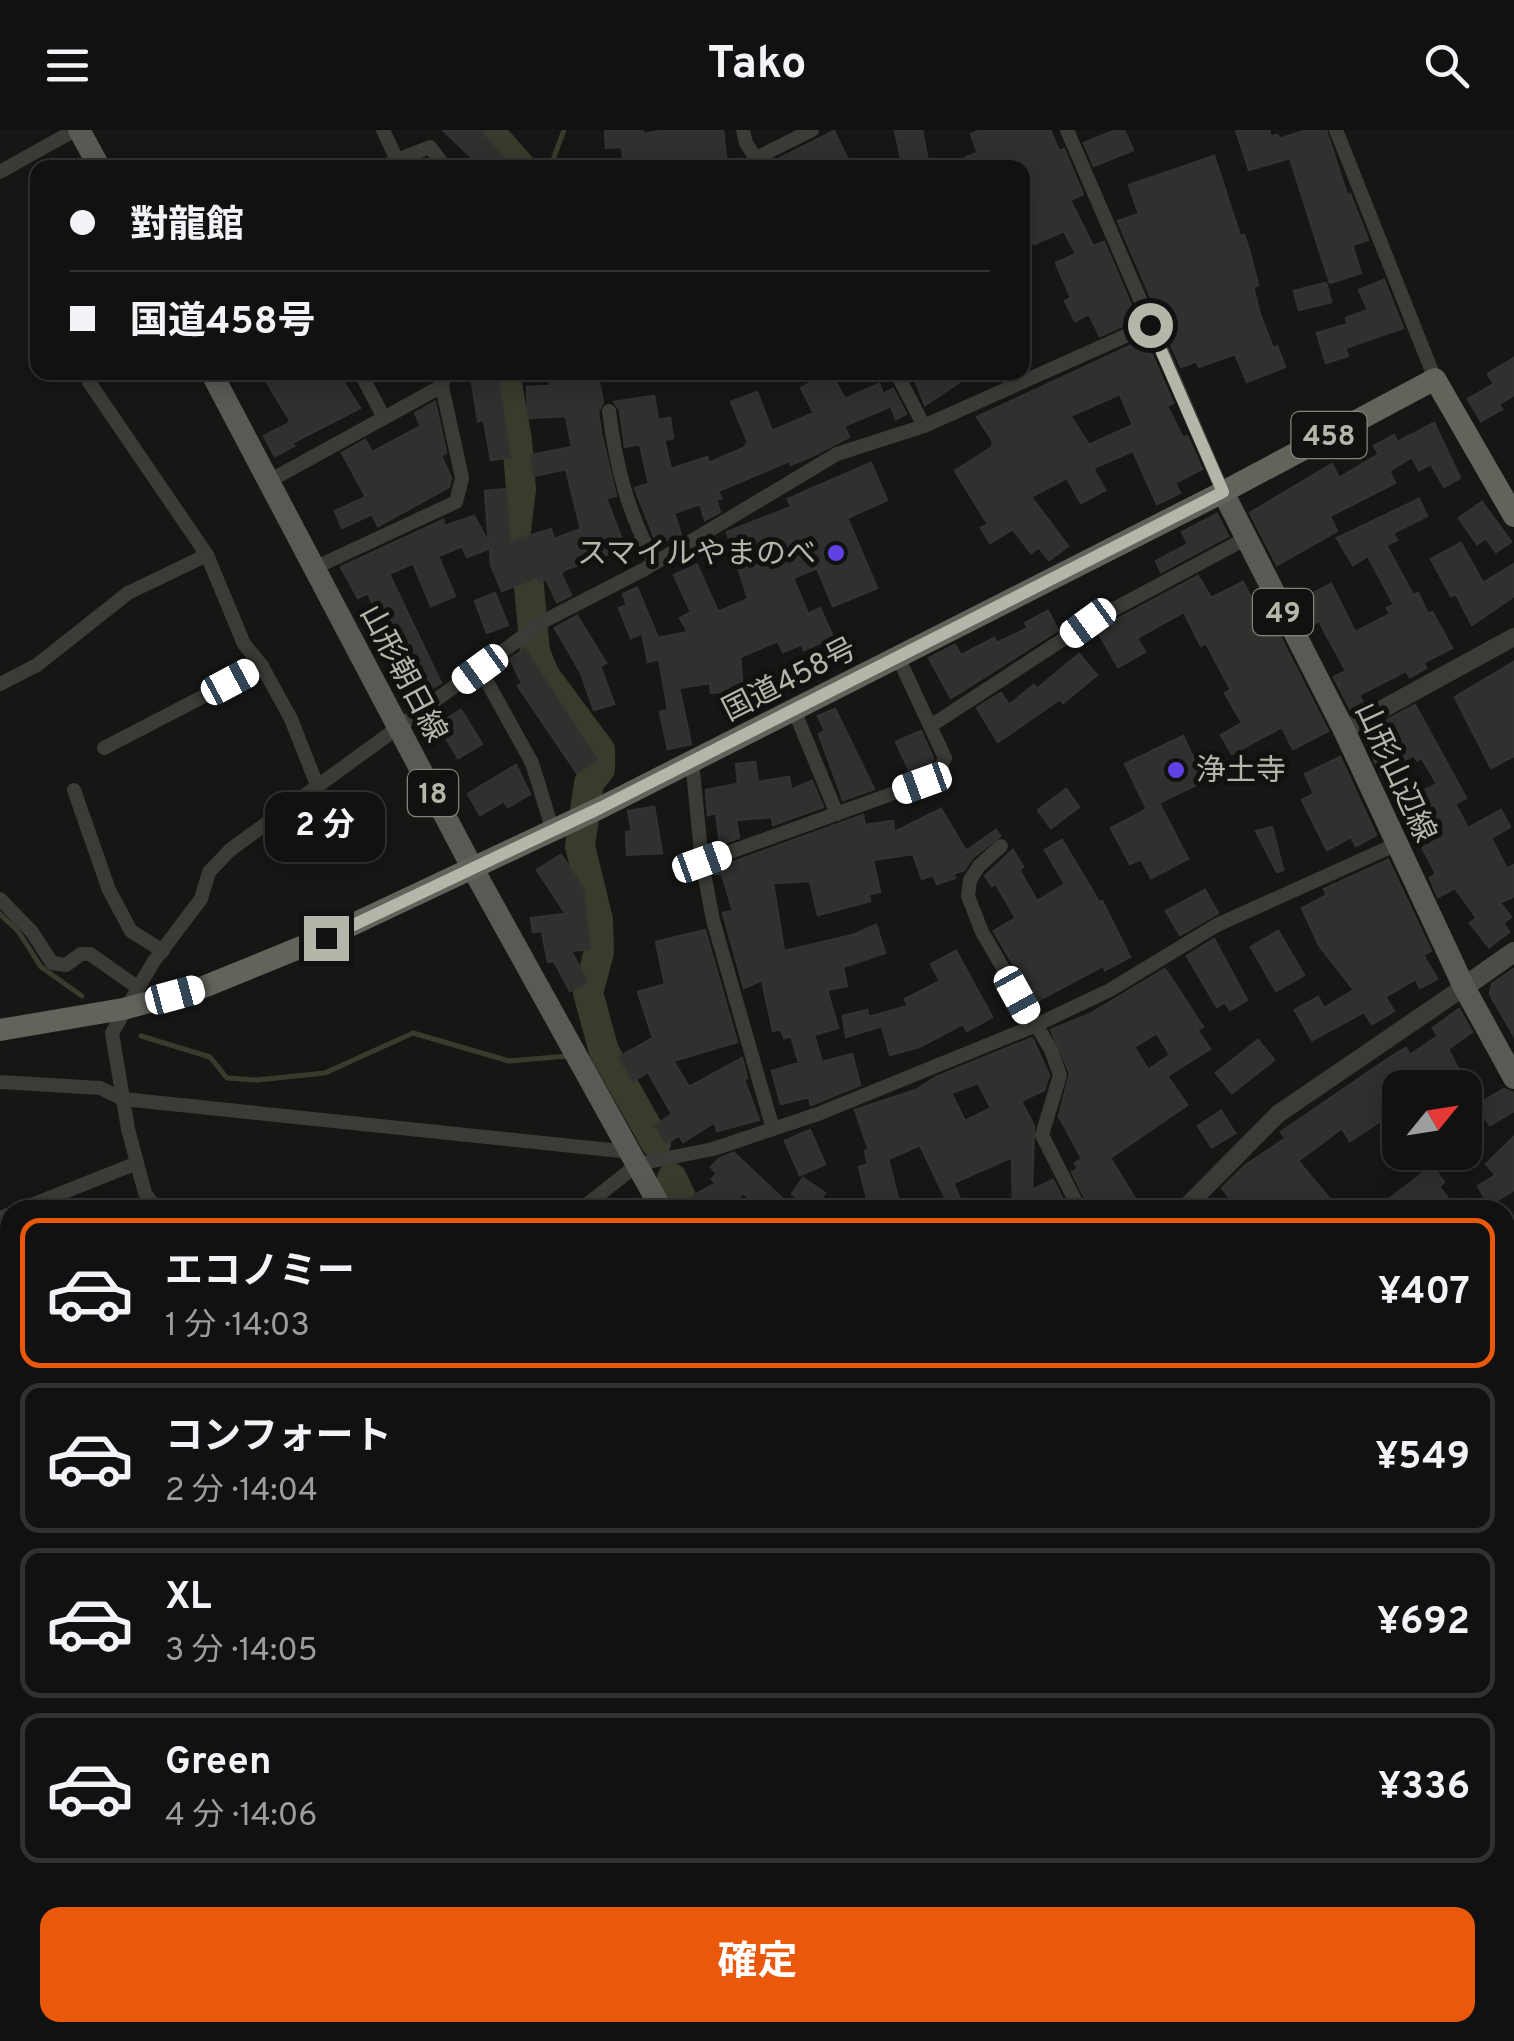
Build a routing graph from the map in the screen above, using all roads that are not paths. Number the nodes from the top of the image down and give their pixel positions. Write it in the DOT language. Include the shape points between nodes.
graph roads {
  1 [pos="77,130"];
  2 [pos="383,130"];
  3 [pos="743,130"];
  4 [pos="812,130"];
  5 [pos="1068,130"];
  6 [pos="1336,130"];
  7 [pos="95,160"];
  8 [pos="397,160"];
  9 [pos="440,160"];
  10 [pos="757,160"];
  11 [pos="764,160"];
  12 [pos="0,172"];
  13 [pos="1150,325"];
  14 [pos="1030,379"];
  15 [pos="1435,379"];
  16 [pos="89,380"];
  17 [pos="215,380"];
  18 [pos="364,380"];
  19 [pos="442,380"];
  20 [pos="444,380"];
  21 [pos="900,380"];
  22 [pos="1027,380"];
  23 [pos="609,411"];
  24 [pos="384,418"];
  25 [pos="924,426"];
  26 [pos="268,481"];
  27 [pos="1223,492"];
  28 [pos="1514,516"];
  29 [pos="1246,539"];
  30 [pos="207,555"];
  31 [pos="655,563"];
  32 [pos="314,568"];
  33 [pos="1514,637"];
  34 [pos="898,657"];
  35 [pos="262,666"];
  36 [pos="480,669"];
  37 [pos="0,684"];
  38 [pos="794,710"];
  39 [pos="932,725"];
  40 [pos="400,727"];
  41 [pos="1344,730"];
  42 [pos="104,748"];
  43 [pos="692,762"];
  44 [pos="318,784"];
  45 [pos="74,790"];
  46 [pos="838,814"];
  47 [pos="561,827"];
  48 [pos="1398,844"];
  49 [pos="1002,846"];
  50 [pos="702,862"];
  51 [pos="472,869"];
  52 [pos="0,899"];
  53 [pos="163,951"];
  54 [pos="1514,952"];
  55 [pos="138,987"];
  56 [pos="1464,987"];
  57 [pos="123,1009"];
  58 [pos="1034,1026"];
  59 [pos="0,1030"];
  60 [pos="1514,1078"];
  61 [pos="0,1082"];
  62 [pos="124,1099"];
  63 [pos="773,1129"];
  64 [pos="634,1158"];
  65 [pos="137,1163"];
  66 [pos="45,1200"];
  67 [pos="150,1200"];
  68 [pos="590,1200"];
  69 [pos="657,1200"];
  70 [pos="1075,1200"];
  71 [pos="1193,1200"];
  1 -- 7 [label="main road"];
  1 -- 12 [label="street"];
  2 -- 8 [label="street"];
  3 -- 10 [label="street"];
  4 -- 11 [label="street"];
  5 -- 13 [label="street"];
  6 -- 15 [label="street"];
  8 -- 9 [label="street" via="430,147"];
  13 -- 14 [label="street"];
  13 -- 27 [label="street"];
  15 -- 27 [label="highway, 国道458号 / 458"];
  15 -- 28 [label="highway"];
  16 -- 30 [label="street"];
  17 -- 26 [label="main road, 山形朝日線 / 18"];
  18 -- 24 [label="street"];
  19 -- 24 [label="street"];
  20 -- 32 [label="street" via="462,478 456,502"];
  21 -- 25 [label="street"];
  22 -- 25 [label="street"];
  23 -- 31 [label="street" via="628,511"];
  24 -- 26 [label="street"];
  25 -- 31 [label="street" via="837,454"];
  26 -- 32 [label="main road, 山形朝日線 / 18"];
  27 -- 29 [label="main road, 山形山辺線 / 49"];
  27 -- 34 [label="highway, 国道458号 / 458"];
  29 -- 39 [label="street" via="1088,623"];
  29 -- 41 [label="main road, 山形山辺線 / 49"];
  30 -- 35 [label="street" via="244,644"];
  30 -- 37 [label="street" via="128,592 38,665"];
  31 -- 36 [label="street" via="544,621"];
  32 -- 40 [label="main road, 山形朝日線 / 18"];
  33 -- 41 [label="street"];
  34 -- 38 [label="highway, 国道458号 / 458"];
  34 -- 39 [label="street"];
  35 -- 42 [label="street"];
  35 -- 44 [label="street"];
  36 -- 40 [label="street"];
  36 -- 47 [label="street"];
  38 -- 43 [label="highway, 国道458号 / 458"];
  38 -- 46 [label="street"];
  39 -- 46 [label="street" via="945,758 936,773"];
  40 -- 44 [label="street"];
  40 -- 51 [label="main road, 山形朝日線 / 18"];
  41 -- 48 [label="main road, 山形山辺線 / 49"];
  43 -- 47 [label="highway, 国道458号 / 458"];
  43 -- 50 [label="street"];
  44 -- 53 [label="street" via="209,872 201,900"];
  45 -- 53 [label="street" via="108,890 131,930"];
  46 -- 50 [label="street"];
  47 -- 51 [label="highway, 国道458号 / 458"];
  48 -- 56 [label="main road, 山形山辺線 / 49"];
  48 -- 58 [label="street" via="1217,926"];
  49 -- 58 [label="street" via="979,866 968,896"];
  50 -- 63 [label="street"];
  51 -- 57 [label="highway, 国道458号 / 458" via="326,938 201,988"];
  51 -- 64 [label="main road, 山形朝日線 / 18"];
  52 -- 55 [label="street" via="52,962 66,965 90,954"];
  53 -- 55 [label="street"];
  54 -- 56 [label="main road"];
  55 -- 57 [label="street"];
  56 -- 60 [label="main road, 山形山辺線 / 49"];
  56 -- 71 [label="street" via="1290,1105"];
  57 -- 59 [label="highway, 国道458号 / 458"];
  57 -- 62 [label="street" via="112,1032"];
  58 -- 63 [label="street"];
  58 -- 70 [label="street" via="1060,1074 1042,1135"];
  61 -- 62 [label="street" via="100,1088"];
  62 -- 64 [label="street"];
  62 -- 65 [label="street"];
  63 -- 64 [label="street" via="713,1148"];
  64 -- 68 [label="street"];
  64 -- 69 [label="main road, 山形朝日線 / 18"];
  65 -- 66 [label="street"];
  65 -- 67 [label="street"];
}
